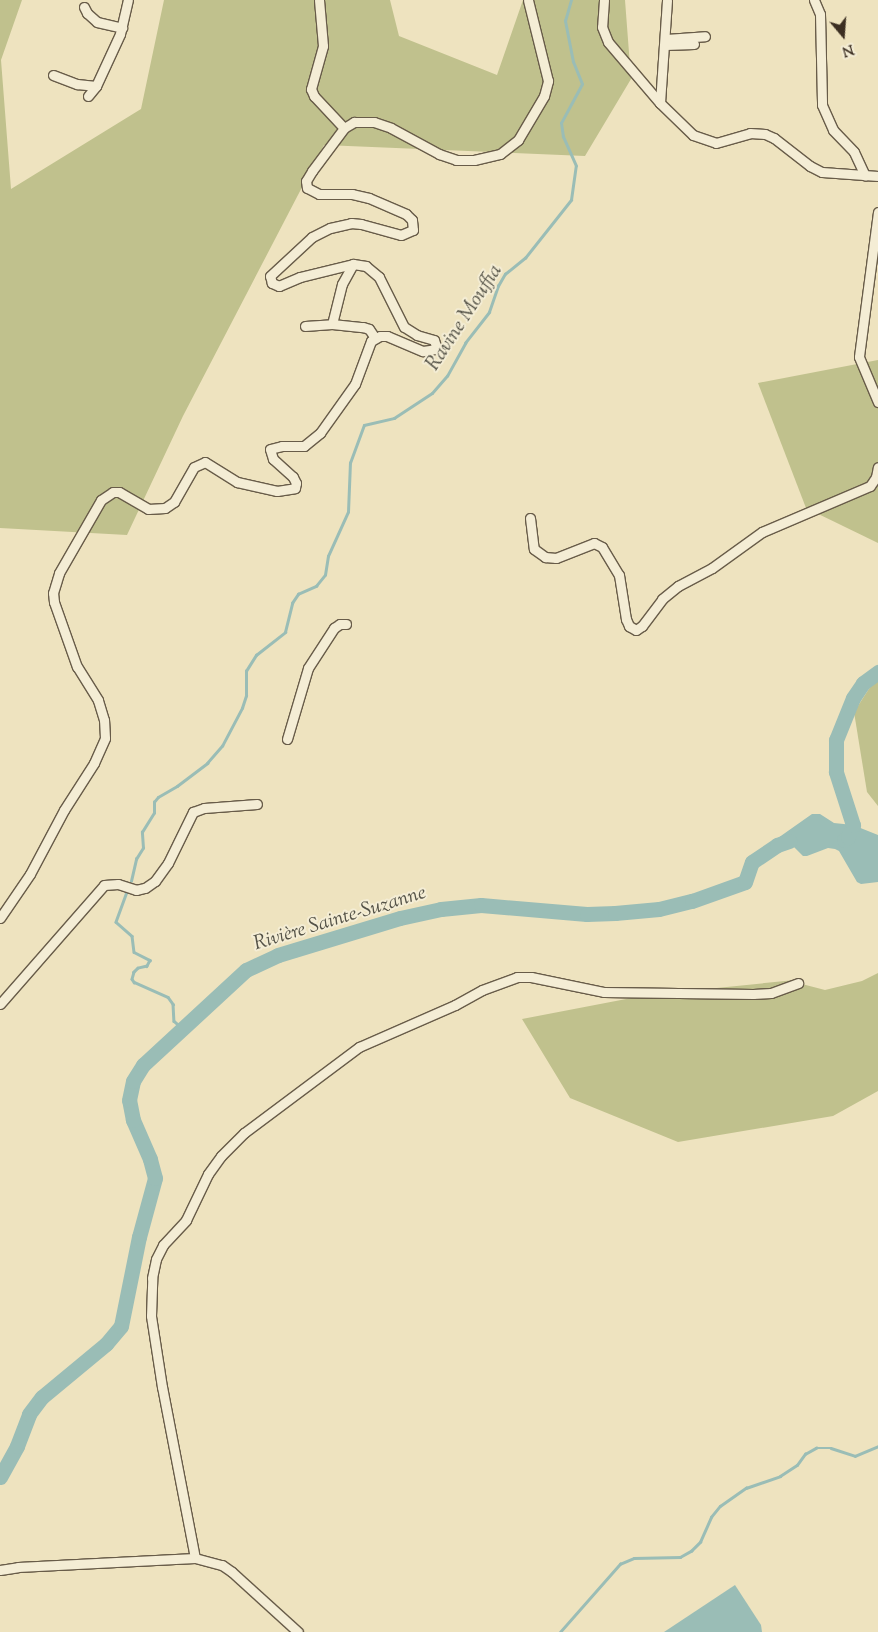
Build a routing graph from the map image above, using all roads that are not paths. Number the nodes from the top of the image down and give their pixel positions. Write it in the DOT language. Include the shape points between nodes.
graph roads {
  1 [pos="128,0"];
  2 [pos="319,0"];
  3 [pos="528,0"];
  4 [pos="604,0"];
  5 [pos="667,0"];
  6 [pos="814,0"];
  7 [pos="84,7"];
  8 [pos="122,28"];
  9 [pos="704,36"];
  10 [pos="665,42"];
  11 [pos="694,44"];
  12 [pos="53,76"];
  13 [pos="96,86"];
  14 [pos="88,96"];
  15 [pos="660,103"];
  16 [pos="344,128"];
  17 [pos="866,176"];
  18 [pos="878,176"];
  19 [pos="878,212"];
  20 [pos="352,264"];
  21 [pos="332,324"];
  22 [pos="305,326"];
  23 [pos="375,338"];
  24 [pos="878,402"];
  25 [pos="878,467"];
  26 [pos="530,518"];
  27 [pos="346,624"];
  28 [pos="287,739"];
  29 [pos="257,804"];
  30 [pos="0,918"];
  31 [pos="798,983"];
  32 [pos="0,1004"];
  33 [pos="195,1558"];
  34 [pos="0,1570"];
  35 [pos="298,1632"];
  1 -- 8 [label="street"];
  2 -- 16 [label="street" via="323,46 310,89"];
  3 -- 16 [label="street" via="548,81 544,96 512,146 486,158 456,160 374,122 354,122"];
  4 -- 15 [label="street" via="602,27 608,42"];
  5 -- 10 [label="street"];
  6 -- 17 [label="street" via="820,14 822,105 833,130 854,152"];
  7 -- 8 [label="street" via="97,22"];
  8 -- 13 [label="street"];
  9 -- 10 [label="street"];
  10 -- 11 [label="street"];
  10 -- 15 [label="street"];
  12 -- 13 [label="street"];
  13 -- 14 [label="street"];
  15 -- 17 [label="street" via="693,135 703,140 723,142 750,133 765,134 822,172"];
  16 -- 20 [label="street" via="312,171 306,188 319,194 352,194 369,198 406,214 412,220 413,230 401,235 351,223 330,228 312,238 270,278 274,286 279,286"];
  17 -- 18 [label="street"];
  19 -- 24 [label="street" via="858,358"];
  20 -- 21 [label="street" via="342,284"];
  20 -- 23 [label="street" via="360,263 373,270 384,284 404,327 434,340 436,346 423,351 387,336"];
  21 -- 22 [label="street"];
  21 -- 23 [label="street" via="363,327 369,329"];
  23 -- 30 [label="street" via="355,384 320,433 304,446 270,449 273,459 293,477 295,488 276,491 237,482 205,462 194,467 174,502 165,508 148,509 119,492 101,500 59,573 52,593 77,667 98,700 105,732 103,744 30,874"];
  25 -- 26 [label="street" via="870,486 762,532 712,568 678,586 662,599 636,630 626,619 619,575 602,547 594,543 556,558 545,558 534,548"];
  27 -- 28 [label="street" via="334,628 308,668"];
  29 -- 32 [label="street" via="204,808 193,812 168,863 155,881 136,890 118,884 104,885"];
  31 -- 33 [label="street" via="771,993 753,994 604,992 517,977 359,1048 244,1133 208,1174 186,1220 159,1252 152,1278 151,1316"];
  33 -- 34 [label="street"];
  33 -- 35 [label="street" via="232,1572"];
}
